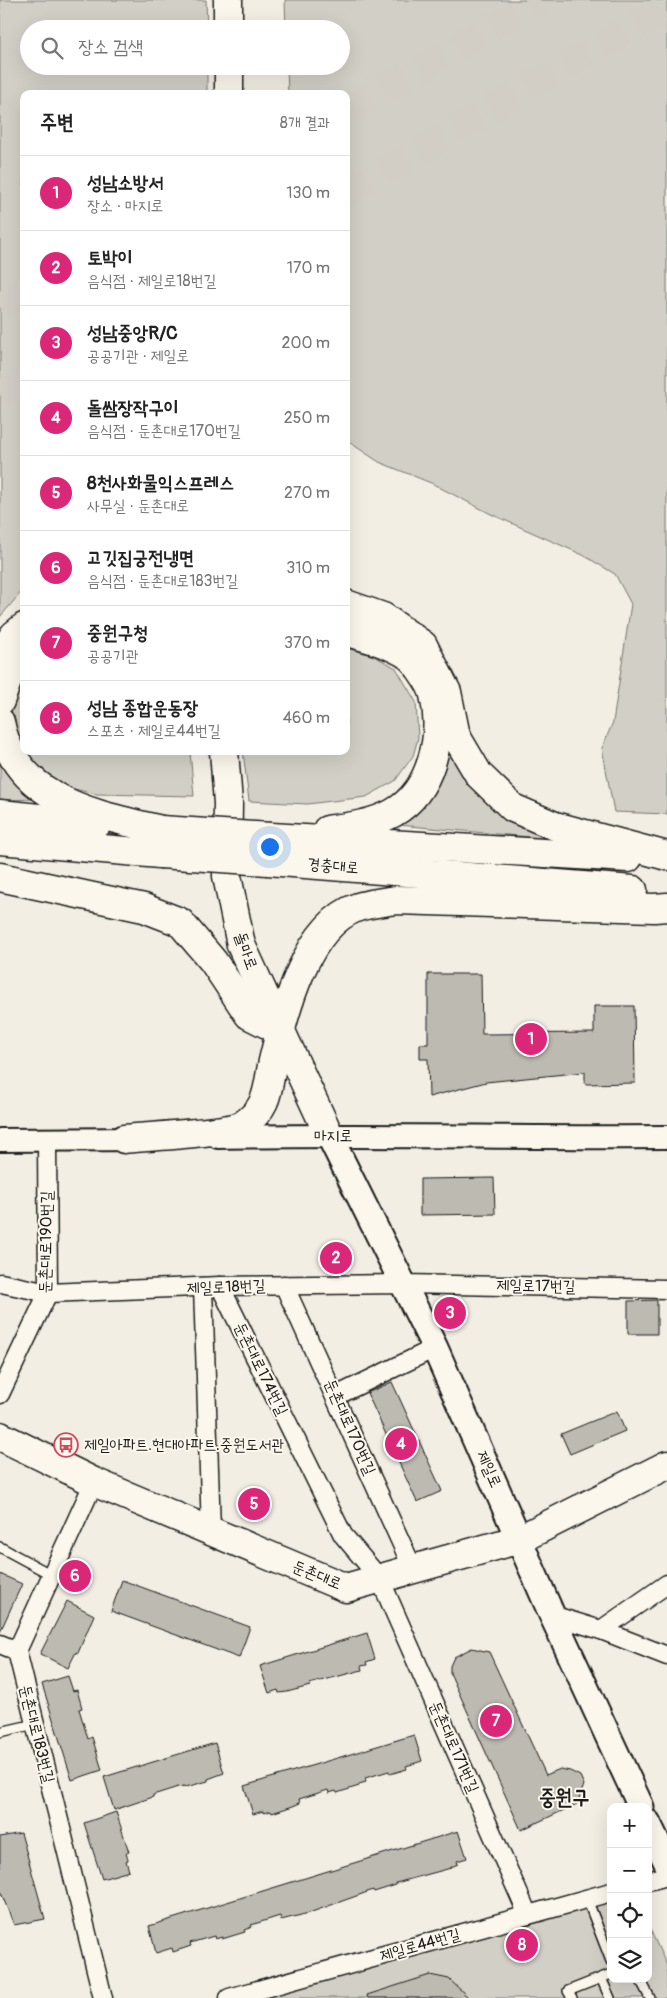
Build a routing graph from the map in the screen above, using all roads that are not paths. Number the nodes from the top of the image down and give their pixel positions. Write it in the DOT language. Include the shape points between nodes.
graph roads {
  1 [pos="228,0"];
  2 [pos="228,20"];
  3 [pos="229,75"];
  4 [pos="229,90"];
  5 [pos="350,605"];
  6 [pos="20,630"];
  7 [pos="350,633"];
  8 [pos="0,656"];
  9 [pos="20,660"];
  10 [pos="0,701"];
  11 [pos="0,722"];
  12 [pos="214,755"];
  13 [pos="224,755"];
  14 [pos="237,755"];
  15 [pos="228,803"];
  16 [pos="0,814"];
  17 [pos="0,840"];
  18 [pos="160,842"];
  19 [pos="270,849"];
  20 [pos="667,858"];
  21 [pos="0,877"];
  22 [pos="667,893"];
  23 [pos="667,906"];
  24 [pos="281,1031"];
  25 [pos="329,1135"];
  26 [pos="667,1137"];
  27 [pos="124,1139"];
  28 [pos="0,1140"];
  29 [pos="46,1140"];
  30 [pos="1,1283"];
  31 [pos="404,1284"];
  32 [pos="284,1285"];
  33 [pos="220,1286"];
  34 [pos="203,1287"];
  35 [pos="667,1288"];
  36 [pos="48,1294"];
  37 [pos="435,1348"];
  38 [pos="0,1394"];
  39 [pos="336,1396"];
  40 [pos="0,1436"];
  41 [pos="667,1465"];
  42 [pos="94,1482"];
  43 [pos="210,1531"];
  44 [pos="520,1539"];
  45 [pos="0,1547"];
  46 [pos="414,1571"];
  47 [pos="50,1574"];
  48 [pos="380,1579"];
  49 [pos="667,1584"];
  50 [pos="552,1615"];
  51 [pos="601,1630"];
  52 [pos="0,1644"];
  53 [pos="17,1651"];
  54 [pos="667,1656"];
  55 [pos="35,1724"];
  56 [pos="0,1732"];
  57 [pos="639,1803"];
  58 [pos="652,1831"];
  59 [pos="667,1863"];
  60 [pos="667,1876"];
  61 [pos="652,1880"];
  62 [pos="607,1893"];
  63 [pos="587,1898"];
  64 [pos="528,1915"];
  65 [pos="607,1950"];
  66 [pos="607,1976"];
  67 [pos="601,1978"];
  68 [pos="642,1983"];
  69 [pos="103,1998"];
  70 [pos="229,1998"];
  71 [pos="572,1998"];
  72 [pos="610,1998"];
  73 [pos="650,1998"];
  1 -- 2 [label="main road"];
  3 -- 4 [label="main road"];
  5 -- 20 [label="main road" via="383,617 423,645 447,692 456,736 480,775 513,808 555,826"];
  6 -- 8 [label="main road"];
  7 -- 19 [label="main road" via="382,642 414,661 434,693 437,726 434,756 420,788 394,812 356,826"];
  9 -- 10 [label="main road" via="11,670"];
  11 -- 18 [label="main road" via="4,743 22,773 84,811"];
  12 -- 15 [label="main road"];
  13 -- 15 [label="main road, 돌마로"];
  14 -- 15 [label="main road"];
  15 -- 24 [label="main road, 돌마로" via="227,876 241,945"];
  16 -- 18 [label="main road, 경충대로"];
  17 -- 18 [label="main road, 경충대로"];
  18 -- 19 [label="main road, 경충대로, bridge"];
  19 -- 20 [label="main road, 경충대로"];
  19 -- 22 [label="main road, 경충대로"];
  21 -- 24 [label="main road" via="144,908 180,922 213,961 249,1015"];
  23 -- 24 [label="main road" via="396,900 358,908 331,924 309,952"];
  24 -- 25 [label="main road, 돌마로"];
  24 -- 27 [label="main road" via="272,1063 270,1087 262,1107 243,1125"];
  25 -- 26 [label="street, 마지로"];
  25 -- 27 [label="street, 마지로"];
  25 -- 31 [label="main road, 제일로"];
  27 -- 29 [label="street, 마지로"];
  28 -- 29 [label="street, 마지로"];
  29 -- 36 [label="street, 둔촌대로190번길"];
  30 -- 36 [label="street, 제일로18번길"];
  31 -- 32 [label="street, 제일로18번길"];
  31 -- 35 [label="street, 제일로17번길"];
  31 -- 37 [label="main road, 제일로"];
  32 -- 33 [label="street, 제일로18번길"];
  32 -- 39 [label="street, 둔촌대로170번길"];
  33 -- 34 [label="street, 제일로18번길"];
  33 -- 48 [label="street, 둔촌대로174번길" via="343,1535"];
  34 -- 36 [label="street, 제일로18번길"];
  34 -- 43 [label="street"];
  36 -- 38 [label="street, 둔촌대로190번길"];
  37 -- 39 [label="street"];
  37 -- 44 [label="main road, 제일로"];
  39 -- 46 [label="street, 둔촌대로170번길"];
  40 -- 42 [label="main road, 둔촌대로"];
  41 -- 44 [label="main road, 둔촌대로"];
  42 -- 43 [label="main road, 둔촌대로"];
  42 -- 47 [label="street"];
  43 -- 48 [label="main road, 둔촌대로" via="346,1588"];
  44 -- 46 [label="main road, 둔촌대로"];
  44 -- 50 [label="main road, 제일로"];
  45 -- 47 [label="lane"];
  46 -- 48 [label="main road, 둔촌대로"];
  47 -- 53 [label="street"];
  48 -- 64 [label="street, 둔촌대로171번길"];
  49 -- 51 [label="street"];
  50 -- 51 [label="street"];
  50 -- 57 [label="main road, 제일로"];
  51 -- 54 [label="street"];
  52 -- 53 [label="street"];
  53 -- 55 [label="street, 둔촌대로183번길"];
  55 -- 56 [label="lane"];
  55 -- 69 [label="street, 둔촌대로183번길"];
  58 -- 59 [label="main road"];
  60 -- 61 [label="street"];
  62 -- 63 [label="street, 제일로44번길"];
  63 -- 64 [label="street, 제일로44번길"];
  63 -- 65 [label="lane"];
  64 -- 70 [label="street, 제일로44번길"];
  66 -- 67 [label="lane"];
  67 -- 71 [label="lane" via="568,1991"];
  67 -- 72 [label="lane"];
  68 -- 73 [label="lane"];
}
